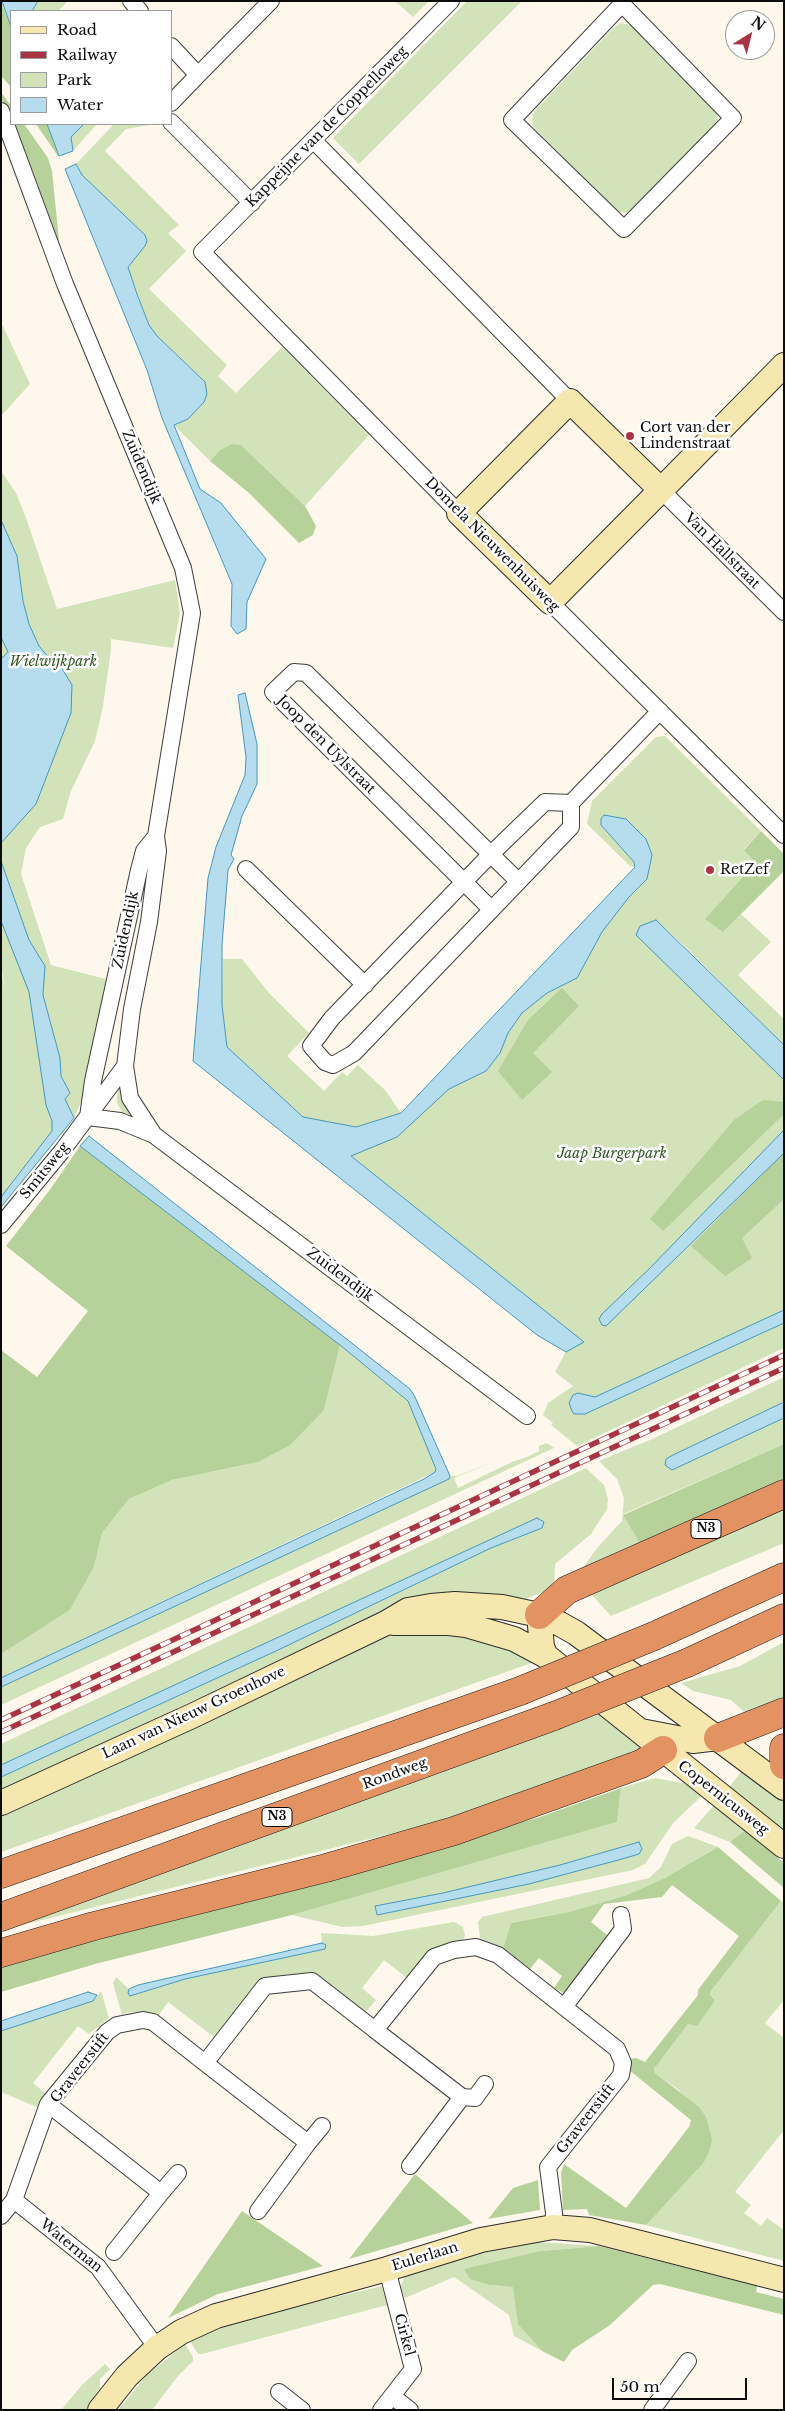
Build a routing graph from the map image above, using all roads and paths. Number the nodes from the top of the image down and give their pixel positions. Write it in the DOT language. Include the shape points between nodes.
graph roads {
  1 [pos="271,1"];
  2 [pos="451,1"];
  3 [pos="621,3"];
  4 [pos="172,47"];
  5 [pos="198,75"];
  6 [pos="172,102"];
  7 [pos="1,111"];
  8 [pos="172,123"];
  9 [pos="314,141"];
  10 [pos="252,203"];
  11 [pos="202,252"];
  12 [pos="784,364"];
  13 [pos="570,401"];
  14 [pos="661,490"];
  15 [pos="459,513"];
  16 [pos="550,602"];
  17 [pos="784,612"];
  18 [pos="660,711"];
  19 [pos="571,803"];
  20 [pos="784,835"];
  21 [pos="156,836"];
  22 [pos="490,855"];
  23 [pos="246,869"];
  24 [pos="464,882"];
  25 [pos="518,882"];
  26 [pos="491,909"];
  27 [pos="365,985"];
  28 [pos="125,1066"];
  29 [pos="88,1117"];
  30 [pos="154,1135"];
  31 [pos="1,1225"];
  32 [pos="527,1416"];
  33 [pos="784,1494"];
  34 [pos="784,1577"];
  35 [pos="539,1615"];
  36 [pos="784,1618"];
  37 [pos="386,1623"];
  38 [pos="546,1656"];
  39 [pos="654,1691"];
  40 [pos="784,1712"];
  41 [pos="718,1738"];
  42 [pos="664,1743"];
  43 [pos="784,1748"];
  44 [pos="784,1765"];
  45 [pos="784,1788"];
  46 [pos="1,1803"];
  47 [pos="784,1846"];
  48 [pos="1,1874"];
  49 [pos="621,1916"];
  50 [pos="1,1917"];
  51 [pos="1,1953"];
  52 [pos="564,2007"];
  53 [pos="375,2030"];
  54 [pos="205,2063"];
  55 [pos="485,2084"];
  56 [pos="462,2097"];
  57 [pos="48,2104"];
  58 [pos="322,2126"];
  59 [pos="308,2143"];
  60 [pos="410,2166"];
  61 [pos="178,2172"];
  62 [pos="161,2193"];
  63 [pos="14,2200"];
  64 [pos="258,2211"];
  65 [pos="1,2216"];
  66 [pos="553,2227"];
  67 [pos="114,2252"];
  68 [pos="387,2269"];
  69 [pos="784,2280"];
  70 [pos="157,2348"];
  71 [pos="688,2361"];
  72 [pos="279,2392"];
  73 [pos="392,2396"];
  74 [pos="100,2410"];
  75 [pos="302,2410"];
  76 [pos="381,2410"];
  77 [pos="410,2410"];
  78 [pos="652,2410"];
  1 -- 5 [label="street"];
  2 -- 9 [label="street, Kappeijne van de Coppelloweg"];
  3 -- 3 [label="street" via="512,120 624,230 733,118"];
  4 -- 5 [label="street"];
  5 -- 6 [label="street"];
  7 -- 21 [label="street, Zuidendijk" via="65,284 183,568 192,613"];
  8 -- 10 [label="street"];
  9 -- 10 [label="street, Kappeijne van de Coppelloweg"];
  9 -- 13 [label="street"];
  10 -- 11 [label="street, Kappeijne van de Coppelloweg"];
  11 -- 15 [label="street, Domela Nieuwenhuisweg"];
  12 -- 14 [label="street"];
  13 -- 14 [label="street"];
  13 -- 15 [label="street"];
  14 -- 16 [label="street"];
  14 -- 17 [label="street, Van Hallstraat"];
  15 -- 16 [label="street, Domela Nieuwenhuisweg"];
  16 -- 18 [label="street, Domela Nieuwenhuisweg"];
  18 -- 19 [label="street"];
  18 -- 20 [label="street, Domela Nieuwenhuisweg"];
  19 -- 22 [label="street" via="545,802"];
  19 -- 25 [label="street" via="570,828"];
  21 -- 28 [label="street, Zuidendijk" via="158,851 149,922"];
  21 -- 29 [label="street, Zuidendijk" via="144,851 139,870"];
  22 -- 24 [label="street"];
  22 -- 24 [label="street, Joop den Uylstraat" via="306,673 294,672 273,692"];
  22 -- 25 [label="street, Joop den Uylstraat"];
  23 -- 27 [label="street"];
  24 -- 26 [label="street, Joop den Uylstraat"];
  24 -- 27 [label="street"];
  25 -- 26 [label="street"];
  26 -- 27 [label="street" via="354,1053 332,1065 325,1062 311,1046 320,1031"];
  28 -- 29 [label="street, Zuidendijk"];
  28 -- 30 [label="street, Zuidendijk" via="130,1098"];
  29 -- 30 [label="street, Zuidendijk" via="120,1121"];
  29 -- 31 [label="street, Smitsweg"];
  30 -- 32 [label="street, Zuidendijk"];
  33 -- 35 [label="highway, N3" via="567,1590"];
  34 -- 48 [label="highway, bridge" via="654,1636 520,1691"];
  35 -- 37 [label="street, Laan van Nieuw Groenhove" via="502,1607 455,1604 408,1610"];
  35 -- 38 [label="street"];
  35 -- 39 [label="street" via="576,1633"];
  36 -- 50 [label="highway, Rondweg / N3, bridge" via="687,1663 554,1716"];
  37 -- 38 [label="street, Laan van Nieuw Groenhove" via="466,1625 514,1640"];
  37 -- 46 [label="street, Laan van Nieuw Groenhove"];
  38 -- 42 [label="street, Copernicusweg" via="641,1730"];
  39 -- 41 [label="street"];
  39 -- 42 [label="street" via="664,1714"];
  40 -- 41 [label="highway"];
  41 -- 42 [label="street, Copernicusweg"];
  41 -- 45 [label="street"];
  42 -- 47 [label="street, Copernicusweg"];
  42 -- 51 [label="highway" via="633,1767 454,1831"];
  43 -- 44 [label="highway"];
  49 -- 52 [label="street" via="623,1929"];
  52 -- 53 [label="street, Graveerstift" via="498,1956 476,1947 434,1957"];
  52 -- 66 [label="street, Graveerstift" via="617,2049 623,2063 621,2076 548,2168"];
  53 -- 54 [label="street" via="312,1981 265,1986"];
  53 -- 56 [label="street"];
  54 -- 57 [label="street, Graveerstift" via="153,2022 143,2020 117,2025 106,2032"];
  54 -- 59 [label="street, Graveerstift"];
  55 -- 56 [label="street" via="475,2098"];
  56 -- 60 [label="street"];
  57 -- 62 [label="street, Graveerstift"];
  57 -- 63 [label="street"];
  58 -- 59 [label="street"];
  59 -- 64 [label="street"];
  61 -- 62 [label="street"];
  62 -- 67 [label="street"];
  63 -- 65 [label="street"];
  63 -- 70 [label="street, Waterman" via="104,2272"];
  66 -- 68 [label="street, Eulerlaan" via="481,2240"];
  66 -- 69 [label="street, Eulerlaan" via="590,2230"];
  68 -- 70 [label="street, Eulerlaan" via="216,2316 181,2332"];
  68 -- 73 [label="street, Cirkel" via="413,2369"];
  70 -- 74 [label="street, Eulerlaan" via="127,2376"];
  71 -- 78 [label="street"];
  72 -- 75 [label="street"];
  73 -- 76 [label="street, Cirkel"];
  73 -- 77 [label="street"];
}
